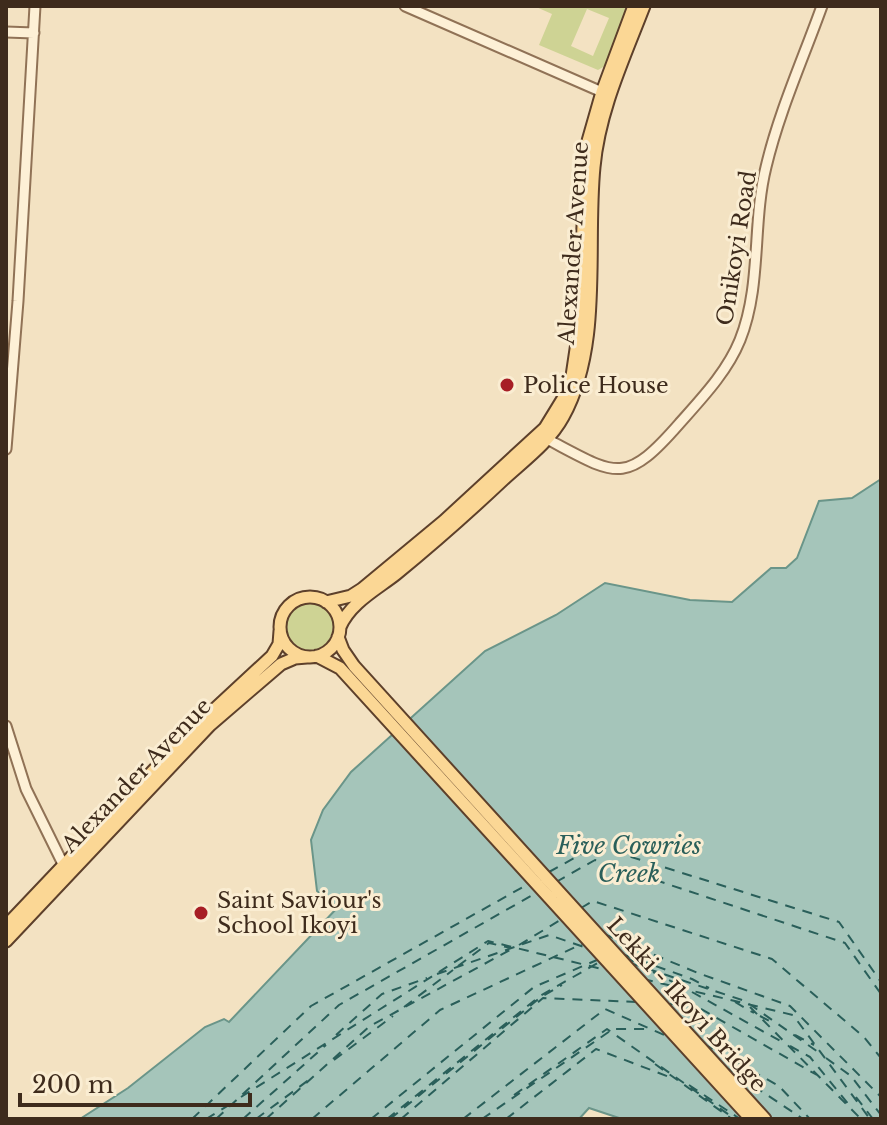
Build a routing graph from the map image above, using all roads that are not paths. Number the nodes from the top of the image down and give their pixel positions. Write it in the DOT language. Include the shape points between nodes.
graph roads {
  1 [pos="35,6"];
  2 [pos="405,6"];
  3 [pos="634,6"];
  4 [pos="644,6"];
  5 [pos="822,6"];
  6 [pos="6,32"];
  7 [pos="34,33"];
  8 [pos="602,92"];
  9 [pos="547,439"];
  10 [pos="6,449"];
  11 [pos="326,602"];
  12 [pos="280,631"];
  13 [pos="339,632"];
  14 [pos="312,656"];
  15 [pos="350,671"];
  16 [pos="6,726"];
  17 [pos="63,864"];
  18 [pos="6,926"];
  19 [pos="6,941"];
  20 [pos="751,1119"];
  21 [pos="765,1119"];
  1 -- 7 [label="street"];
  2 -- 8 [label="street"];
  3 -- 8 [label="main road, Alexander Avenue"];
  4 -- 9 [label="main road, Alexander Avenue" via="597,142 582,373"];
  5 -- 9 [label="street, Onikoyi Road" via="769,156 747,320 724,369 666,440 630,468 602,467"];
  6 -- 7 [label="street"];
  7 -- 10 [label="street"];
  8 -- 11 [label="main road, Alexander Avenue" via="584,165 576,356 559,405 524,450 390,567 351,596"];
  9 -- 13 [label="main road, Alexander Avenue" via="356,605"];
  11 -- 12 [label="main road" via="310,597 293,601 282,614"];
  11 -- 13 [label="main road" via="336,613"];
  12 -- 14 [label="main road" via="291,650"];
  12 -- 17 [label="main road, Alexander Avenue" via="272,656 214,707"];
  13 -- 14 [label="main road" via="330,649"];
  13 -- 15 [label="main road"];
  14 -- 15 [label="main road"];
  14 -- 19 [label="main road, Alexander Avenue" via="281,664 227,709"];
  15 -- 20 [label="main road, Lekki - Ikoyi Bridge"];
  15 -- 21 [label="main road, Lekki - Ikoyi Bridge"];
  16 -- 17 [label="street" via="26,789"];
  17 -- 18 [label="main road, Alexander Avenue"];
}
